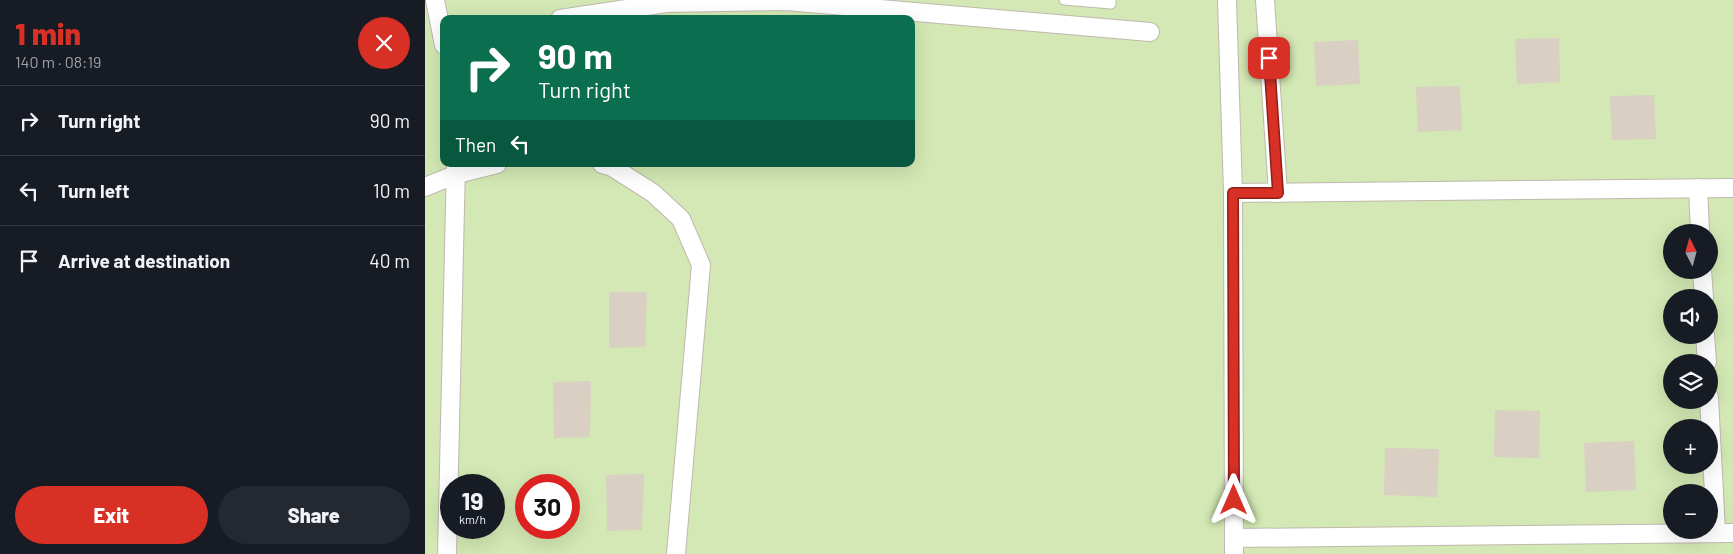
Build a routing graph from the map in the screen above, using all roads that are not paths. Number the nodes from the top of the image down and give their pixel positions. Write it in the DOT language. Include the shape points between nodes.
graph roads {
  1 [pos="435,0"];
  2 [pos="1064,0"];
  3 [pos="1111,0"];
  4 [pos="1227,0"];
  5 [pos="1265,0"];
  6 [pos="703,1"];
  7 [pos="586,15"];
  8 [pos="440,24"];
  9 [pos="1150,32"];
  10 [pos="473,167"];
  11 [pos="610,167"];
  12 [pos="457,169"];
  13 [pos="425,187"];
  14 [pos="1698,188"];
  15 [pos="1733,188"];
  16 [pos="1233,193"];
  17 [pos="1278,193"];
  18 [pos="1700,224"];
  19 [pos="1710,409"];
  20 [pos="1724,533"];
  21 [pos="1234,546"];
  22 [pos="447,554"];
  23 [pos="676,554"];
  1 -- 8 [label="street"];
  2 -- 3 [label="lane" via="1111,4"];
  4 -- 16 [label="street"];
  5 -- 17 [label="street"];
  6 -- 7 [label="street"];
  6 -- 9 [label="street" via="786,1"];
  10 -- 12 [label="street"];
  11 -- 23 [label="street" via="653,193 681,218 701,265"];
  12 -- 13 [label="street"];
  12 -- 22 [label="street"];
  14 -- 15 [label="street"];
  14 -- 17 [label="street"];
  14 -- 18 [label="street"];
  16 -- 17 [label="street"];
  16 -- 21 [label="street"];
  19 -- 20 [label="street"];
  20 -- 21 [label="street"];
}
